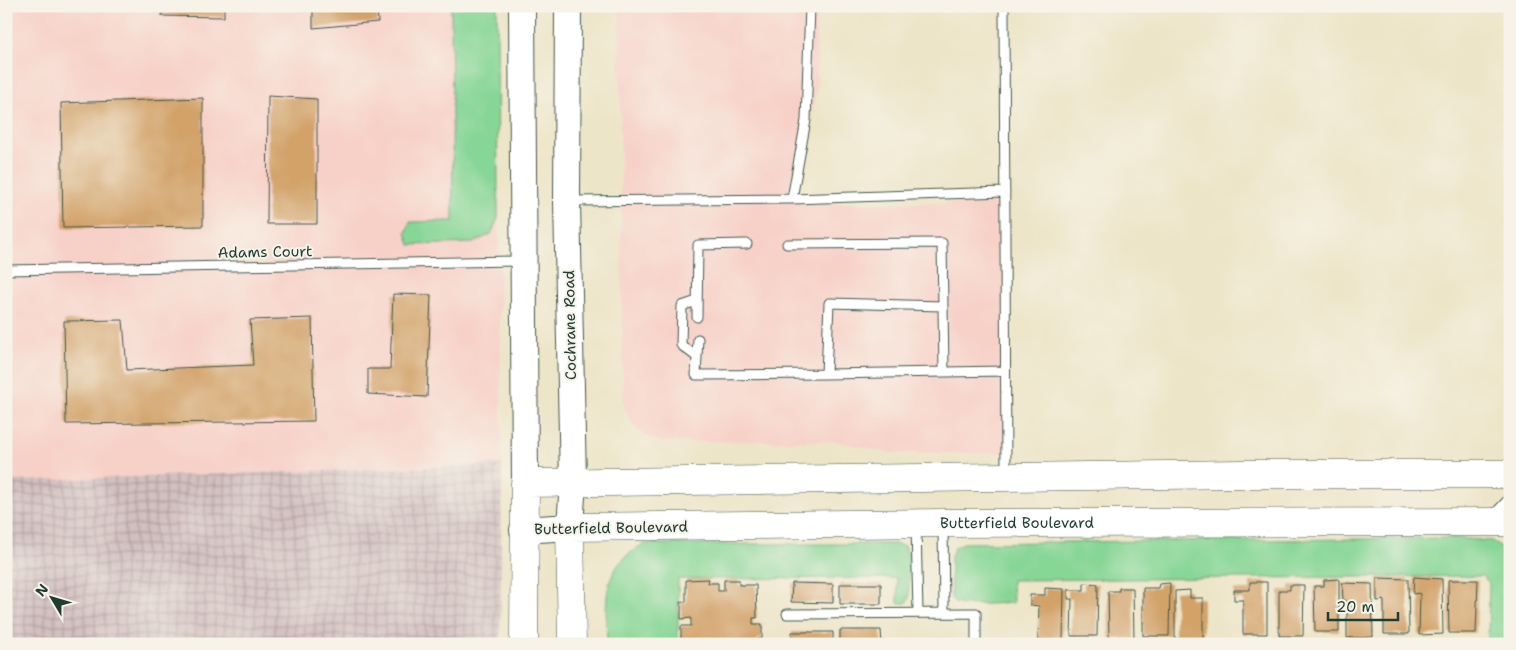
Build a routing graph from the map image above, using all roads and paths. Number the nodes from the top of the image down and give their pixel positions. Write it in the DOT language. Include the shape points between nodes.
graph roads {
  1 [pos="522,6"];
  2 [pos="568,6"];
  3 [pos="810,6"];
  4 [pos="1004,6"];
  5 [pos="1005,192"];
  6 [pos="792,198"];
  7 [pos="567,201"];
  8 [pos="747,244"];
  9 [pos="787,244"];
  10 [pos="524,261"];
  11 [pos="6,270"];
  12 [pos="697,300"];
  13 [pos="943,306"];
  14 [pos="697,317"];
  15 [pos="698,339"];
  16 [pos="697,357"];
  17 [pos="1005,371"];
  18 [pos="944,372"];
  19 [pos="826,374"];
  20 [pos="1510,474"];
  21 [pos="1006,478"];
  22 [pos="573,481"];
  23 [pos="525,483"];
  24 [pos="1504,516"];
  25 [pos="916,523"];
  26 [pos="943,523"];
  27 [pos="570,526"];
  28 [pos="523,530"];
  29 [pos="944,612"];
  30 [pos="918,613"];
  31 [pos="787,614"];
  32 [pos="524,644"];
  33 [pos="572,644"];
  34 [pos="976,644"];
  1 -- 10 [label="main road"];
  2 -- 7 [label="main road, Cochrane Road"];
  3 -- 6 [label="lane" via="806,120"];
  4 -- 5 [label="lane"];
  5 -- 6 [label="lane"];
  5 -- 17 [label="lane"];
  6 -- 7 [label="lane"];
  7 -- 22 [label="main road, Cochrane Road"];
  8 -- 12 [label="lane" via="698,245"];
  9 -- 13 [label="lane" via="942,243"];
  10 -- 11 [label="lane, Adams Court"];
  10 -- 23 [label="main road"];
  12 -- 14 [label="lane"];
  12 -- 16 [label="lane" via="682,306 681,346"];
  13 -- 18 [label="lane"];
  13 -- 19 [label="lane" via="829,303"];
  15 -- 16 [label="lane"];
  16 -- 19 [label="lane" via="696,375"];
  17 -- 18 [label="lane"];
  17 -- 21 [label="lane"];
  18 -- 19 [label="lane"];
  20 -- 21 [label="main road"];
  21 -- 22 [label="main road"];
  22 -- 23 [label="main road"];
  22 -- 27 [label="main road, Cochrane Road"];
  23 -- 28 [label="main road"];
  24 -- 26 [label="main road, Butterfield Boulevard"];
  25 -- 26 [label="main road, Butterfield Boulevard"];
  25 -- 27 [label="main road, Butterfield Boulevard"];
  25 -- 30 [label="lane"];
  26 -- 29 [label="lane"];
  27 -- 28 [label="main road, Butterfield Boulevard"];
  27 -- 33 [label="main road, Cochrane Road"];
  28 -- 32 [label="main road"];
  29 -- 30 [label="lane"];
  29 -- 34 [label="lane" via="976,613"];
  30 -- 31 [label="lane"];
}
